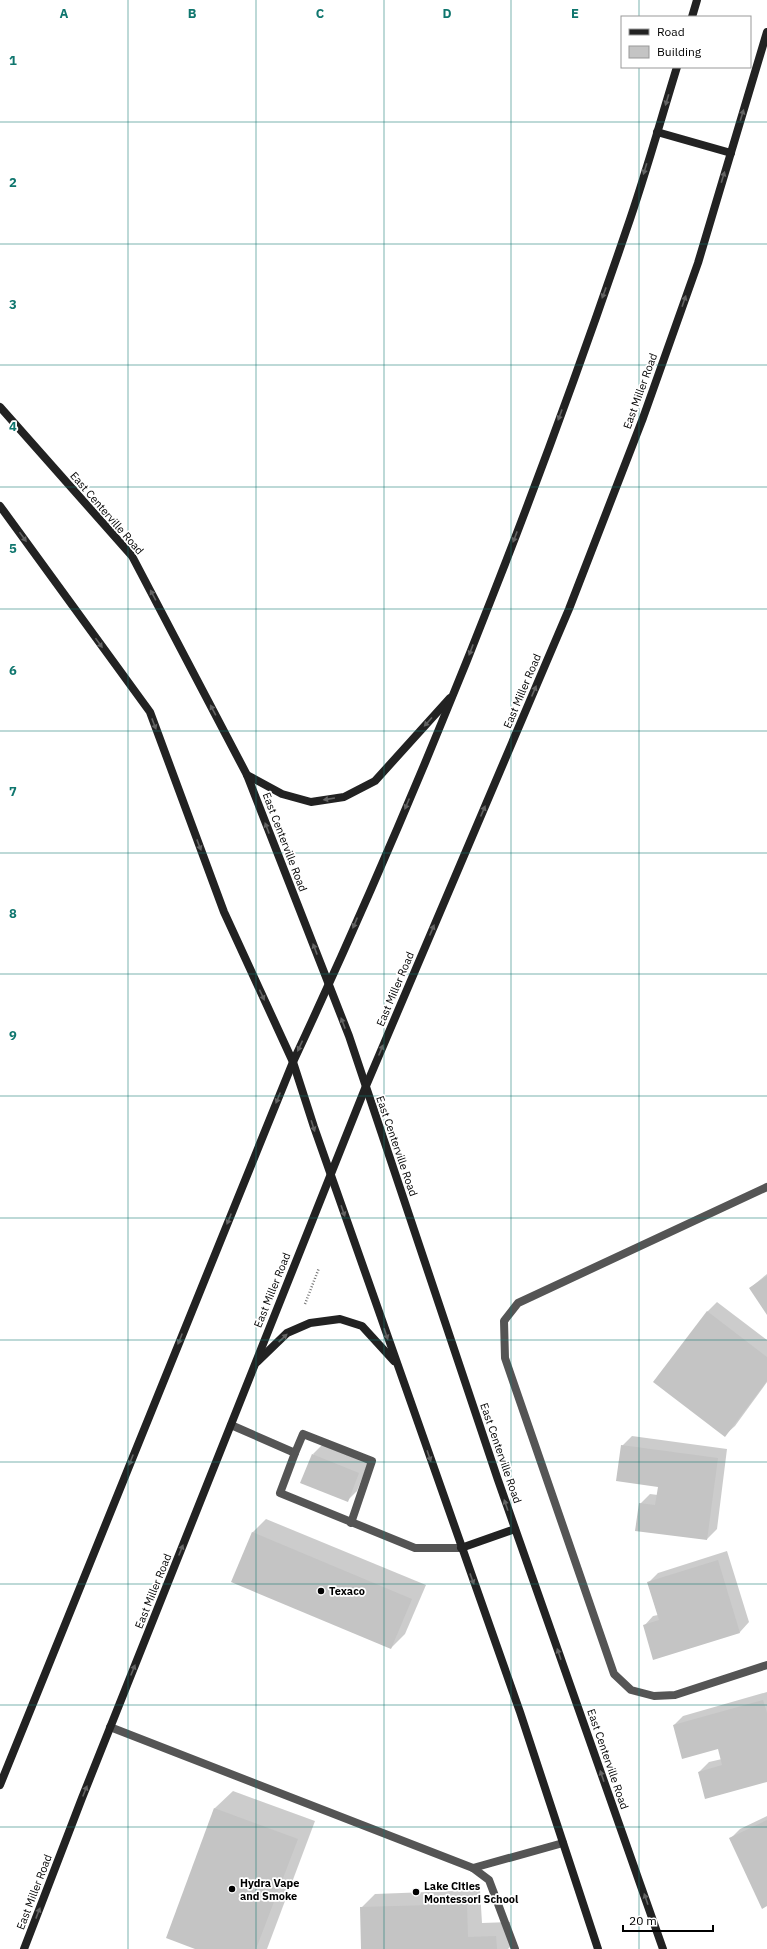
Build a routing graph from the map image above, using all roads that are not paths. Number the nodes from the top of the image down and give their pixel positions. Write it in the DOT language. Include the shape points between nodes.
graph roads {
  1 [pos="697,0"];
  2 [pos="692,16"];
  3 [pos="767,32"];
  4 [pos="676,68"];
  5 [pos="657,132"];
  6 [pos="731,153"];
  7 [pos="0,407"];
  8 [pos="0,506"];
  9 [pos="454,692"];
  10 [pos="247,775"];
  11 [pos="329,985"];
  12 [pos="293,1062"];
  13 [pos="366,1086"];
  14 [pos="330,1174"];
  15 [pos="767,1187"];
  16 [pos="254,1364"];
  17 [pos="397,1365"];
  18 [pos="230,1425"];
  19 [pos="295,1453"];
  20 [pos="351,1523"];
  21 [pos="515,1529"];
  22 [pos="461,1548"];
  23 [pos="767,1664"];
  24 [pos="110,1727"];
  25 [pos="0,1784"];
  26 [pos="563,1842"];
  27 [pos="473,1868"];
  28 [pos="24,1949"];
  29 [pos="515,1949"];
  30 [pos="598,1949"];
  31 [pos="663,1949"];
  1 -- 2 [label="main road"];
  6 -- 3 [label="main road, East Miller Road, one-way"];
  4 -- 5 [label="main road, one-way"];
  5 -- 6 [label="main road"];
  5 -- 9 [label="main road, one-way" via="627,229 542,464"];
  13 -- 6 [label="main road, East Miller Road, one-way" via="569,609 698,263"];
  10 -- 7 [label="main road, East Centerville Road, one-way" via="132,556"];
  8 -- 12 [label="main road, one-way" via="150,712 224,912"];
  9 -- 10 [label="main road, one-way" via="375,781 344,797 311,802 282,794"];
  9 -- 11 [label="main road, one-way"];
  11 -- 10 [label="main road, East Centerville Road, one-way"];
  11 -- 12 [label="main road, one-way"];
  13 -- 11 [label="main road, East Centerville Road, one-way"];
  12 -- 14 [label="main road, one-way"];
  12 -- 25 [label="main road, one-way"];
  13 -- 14 [label="main road, East Miller Road"];
  21 -- 13 [label="main road, East Centerville Road, one-way"];
  14 -- 16 [label="main road, East Miller Road"];
  14 -- 17 [label="main road, one-way"];
  15 -- 23 [label="lane" via="518,1303 504,1320 505,1358 614,1674 631,1690 654,1696 674,1695"];
  16 -- 17 [label="main road, one-way" via="287,1333 310,1323 340,1319 362,1326"];
  16 -- 18 [label="main road, East Miller Road"];
  17 -- 22 [label="main road, one-way"];
  18 -- 19 [label="lane"];
  24 -- 18 [label="main road, East Miller Road, one-way"];
  19 -- 20 [label="lane" via="280,1493"];
  19 -- 20 [label="lane" via="303,1434 372,1461"];
  20 -- 22 [label="lane" via="415,1548"];
  21 -- 22 [label="main road"];
  31 -- 21 [label="main road, East Centerville Road, one-way"];
  22 -- 26 [label="main road, one-way"];
  24 -- 27 [label="lane"];
  28 -- 24 [label="main road, East Miller Road, one-way"];
  26 -- 27 [label="lane"];
  26 -- 30 [label="main road"];
  27 -- 29 [label="lane" via="489,1880"];
}
